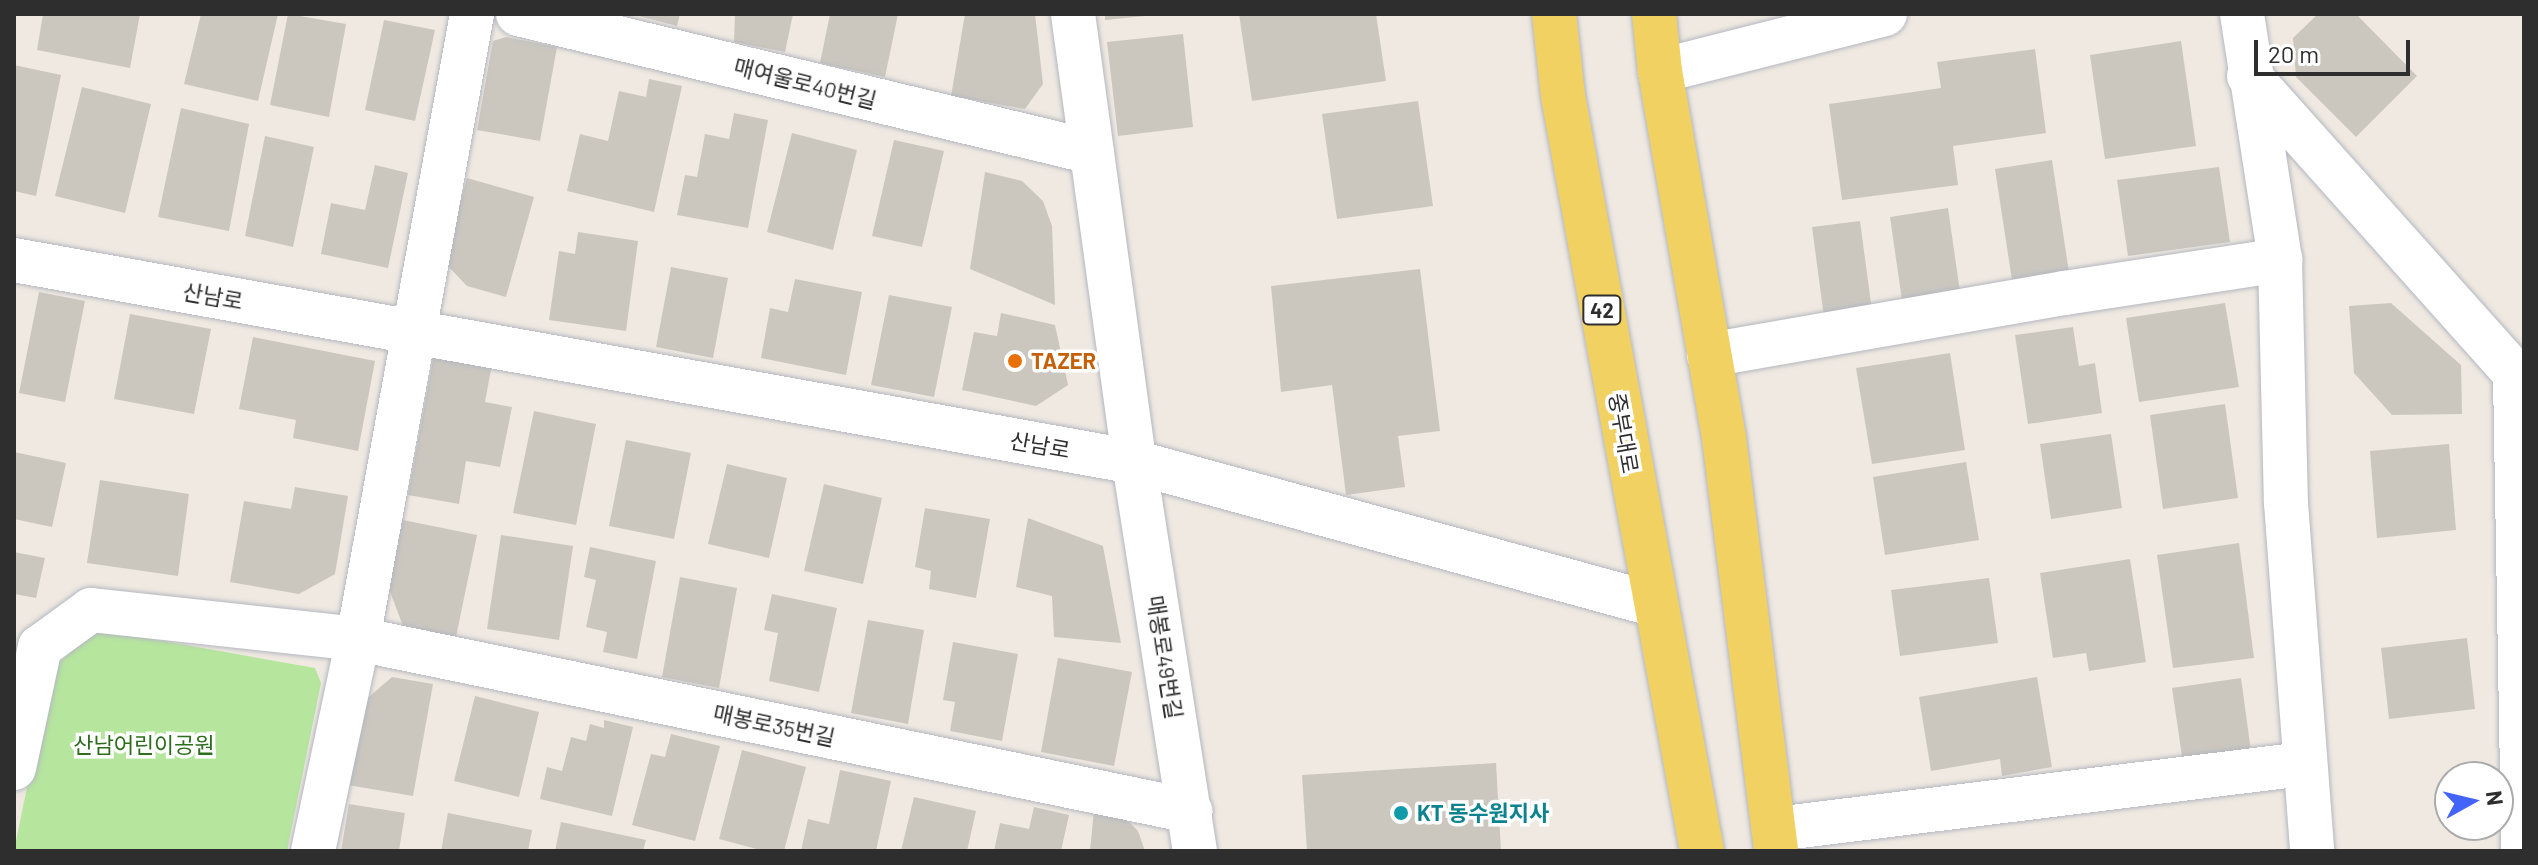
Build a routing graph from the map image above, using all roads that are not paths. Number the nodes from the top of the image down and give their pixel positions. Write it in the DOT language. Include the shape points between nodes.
graph roads {
  1 [pos="472,14"];
  2 [pos="518,14"];
  3 [pos="1073,14"];
  4 [pos="1554,14"];
  5 [pos="1654,14"];
  6 [pos="1885,14"];
  7 [pos="2242,14"];
  8 [pos="1660,71"];
  9 [pos="2249,76"];
  10 [pos="1092,152"];
  11 [pos="14,260"];
  12 [pos="2280,260"];
  13 [pos="413,333"];
  14 [pos="1709,355"];
  15 [pos="2520,380"];
  16 [pos="1134,462"];
  17 [pos="1656,605"];
  18 [pos="358,639"];
  19 [pos="2303,764"];
  20 [pos="14,768"];
  21 [pos="1193,831"];
  22 [pos="1776,840"];
  23 [pos="313,851"];
  24 [pos="1702,851"];
  25 [pos="2312,851"];
  26 [pos="2523,851"];
  1 -- 13 [label="street"];
  2 -- 10 [label="street, 매여울로40번길"];
  3 -- 10 [label="street"];
  4 -- 17 [label="main road, 중부대로 / 42" via="1563,96"];
  5 -- 8 [label="main road"];
  6 -- 8 [label="street"];
  7 -- 9 [label="street"];
  8 -- 14 [label="main road"];
  9 -- 12 [label="street"];
  9 -- 15 [label="street"];
  10 -- 16 [label="street"];
  11 -- 13 [label="street, 산남로"];
  12 -- 14 [label="street"];
  12 -- 19 [label="street" via="2286,503"];
  13 -- 16 [label="street, 산남로"];
  13 -- 18 [label="street"];
  14 -- 22 [label="main road"];
  15 -- 26 [label="street"];
  16 -- 17 [label="street, 산남로"];
  16 -- 21 [label="street, 매봉로49번길"];
  17 -- 24 [label="main road, 중부대로 / 42"];
  18 -- 20 [label="street, 매봉로35번길" via="91,610 40,647"];
  18 -- 21 [label="street, 매봉로35번길"];
  18 -- 23 [label="street"];
  19 -- 22 [label="street"];
  19 -- 25 [label="street"];
}
